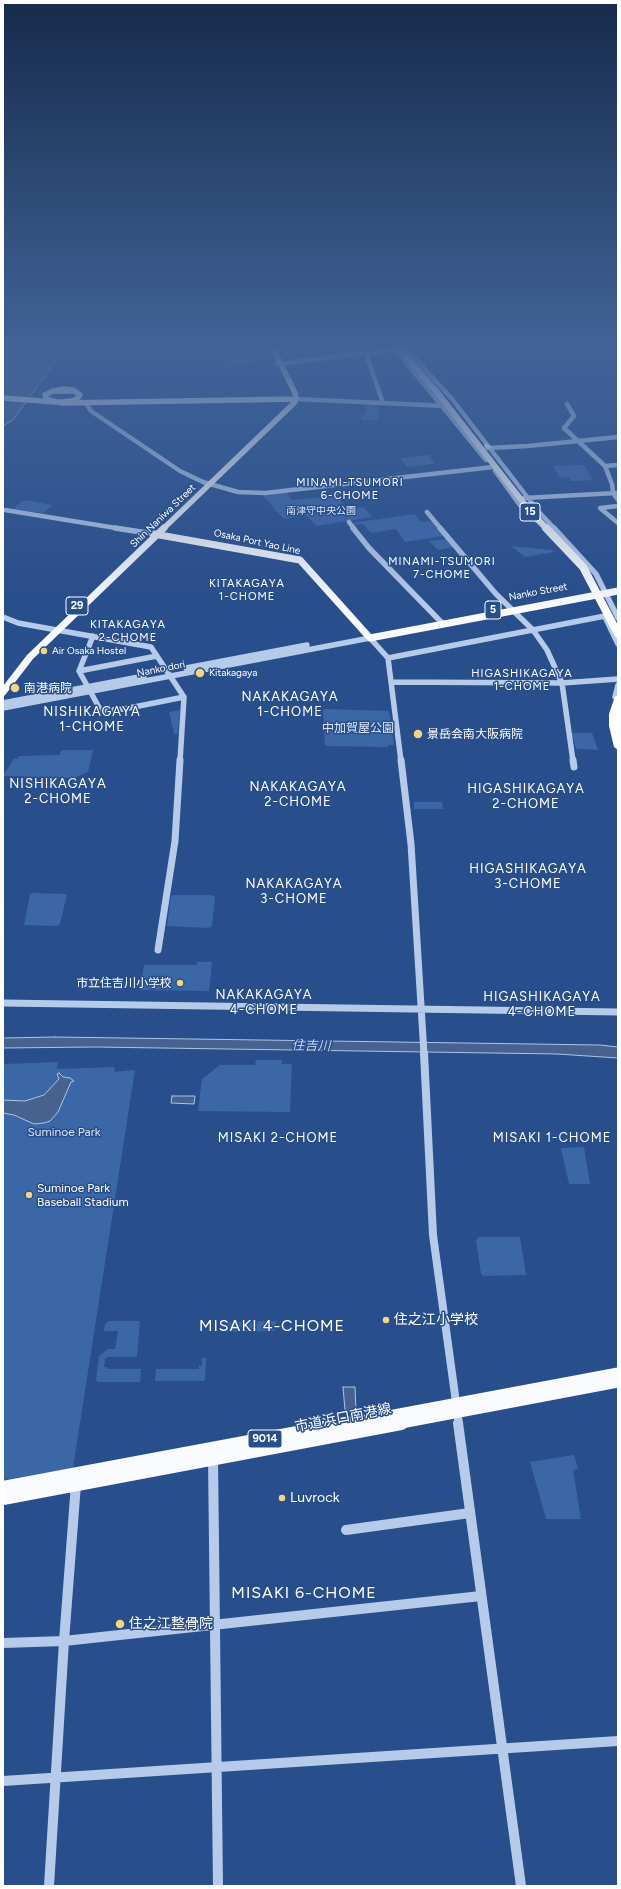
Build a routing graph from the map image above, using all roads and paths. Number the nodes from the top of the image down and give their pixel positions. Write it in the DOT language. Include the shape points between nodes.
graph roads {
  1 [pos="122,432"];
  2 [pos="264,432"];
  3 [pos="465,432"];
  4 [pos="468,432"];
  5 [pos="472,432"];
  6 [pos="477,432"];
  7 [pos="478,432"];
  8 [pos="568,432"];
  9 [pos="618,437"];
  10 [pos="577,441"];
  11 [pos="488,446"];
  12 [pos="477,448"];
  13 [pos="618,465"];
  14 [pos="605,466"];
  15 [pos="493,467"];
  16 [pos="209,484"];
  17 [pos="615,493"];
  18 [pos="515,498"];
  19 [pos="528,498"];
  20 [pos="618,500"];
  21 [pos="526,506"];
  22 [pos="618,506"];
  23 [pos="5,510"];
  24 [pos="427,512"];
  25 [pos="349,522"];
  26 [pos="618,523"];
  27 [pos="156,534"];
  28 [pos="586,581"];
  29 [pos="618,586"];
  30 [pos="618,591"];
  31 [pos="604,592"];
  32 [pos="594,594"];
  33 [pos="512,609"];
  34 [pos="605,616"];
  35 [pos="3,617"];
  36 [pos="618,618"];
  37 [pos="618,621"];
  38 [pos="441,622"];
  39 [pos="56,630"];
  40 [pos="533,630"];
  41 [pos="618,634"];
  42 [pos="93,636"];
  43 [pos="369,636"];
  44 [pos="618,644"];
  45 [pos="157,656"];
  46 [pos="388,658"];
  47 [pos="79,671"];
  48 [pos="169,674"];
  49 [pos="618,679"];
  50 [pos="3,681"];
  51 [pos="391,682"];
  52 [pos="562,683"];
  53 [pos="618,685"];
  54 [pos="89,689"];
  55 [pos="3,692"];
  56 [pos="184,697"];
  57 [pos="616,698"];
  58 [pos="3,703"];
  59 [pos="3,708"];
  60 [pos="618,747"];
  61 [pos="574,767"];
  62 [pos="158,950"];
  63 [pos="3,1003"];
  64 [pos="422,1009"];
  65 [pos="618,1012"];
  66 [pos="618,1373"];
  67 [pos="618,1382"];
  68 [pos="456,1408"];
  69 [pos="213,1458"];
  70 [pos="76,1484"];
  71 [pos="3,1488"];
  72 [pos="3,1498"];
  73 [pos="470,1513"];
  74 [pos="346,1530"];
  75 [pos="481,1596"];
  76 [pos="215,1625"];
  77 [pos="64,1641"];
  78 [pos="3,1643"];
  79 [pos="618,1741"];
  80 [pos="501,1749"];
  81 [pos="216,1768"];
  82 [pos="56,1778"];
  83 [pos="3,1781"];
  84 [pos="49,1886"];
  85 [pos="218,1886"];
  86 [pos="521,1886"];
  1 -- 16 [label="street" via="180,471"];
  2 -- 16 [label="main road, Shin Naniwa Street"];
  3 -- 12 [label="street"];
  4 -- 21 [label="highway, 15, bridge"];
  5 -- 37 [label="highway, 15, bridge" via="529,504 584,561"];
  6 -- 11 [label="highway"];
  7 -- 11 [label="street"];
  8 -- 10 [label="street"];
  9 -- 10 [label="street"];
  10 -- 11 [label="street"];
  10 -- 14 [label="street"];
  11 -- 12 [label="street"];
  11 -- 19 [label="street"];
  12 -- 15 [label="street"];
  13 -- 14 [label="street"];
  14 -- 17 [label="street"];
  15 -- 16 [label="street" via="259,494 238,492"];
  15 -- 18 [label="street"];
  16 -- 27 [label="main road, Shin Naniwa Street"];
  17 -- 19 [label="street"];
  17 -- 20 [label="street"];
  18 -- 19 [label="street"];
  18 -- 28 [label="street" via="572,556 587,576"];
  19 -- 31 [label="street" via="589,565"];
  21 -- 28 [label="highway, 15, bridge" via="536,521 564,550"];
  21 -- 41 [label="highway, 15, bridge" via="583,567"];
  22 -- 26 [label="street" via="600,508"];
  23 -- 27 [label="street"];
  24 -- 33 [label="street" via="496,594"];
  25 -- 38 [label="street" via="372,551"];
  27 -- 39 [label="main road, Shin Naniwa Street / 29"];
  27 -- 43 [label="main road, Osaka Port Yao Line" via="300,560"];
  28 -- 32 [label="street"];
  29 -- 31 [label="main road, Nanko Street / 5"];
  30 -- 31 [label="main road, Nanko Street / 5"];
  31 -- 32 [label="main road, Nanko Street / 5"];
  31 -- 36 [label="street"];
  32 -- 33 [label="main road, Nanko Street / 5"];
  32 -- 34 [label="street"];
  33 -- 38 [label="main road, Nanko Street / 5"];
  33 -- 40 [label="street"];
  34 -- 40 [label="street"];
  34 -- 44 [label="street"];
  35 -- 39 [label="street" via="18,623"];
  38 -- 43 [label="main road, Nanko Street / 5"];
  39 -- 42 [label="street"];
  39 -- 50 [label="main road, Shin Naniwa Street / 29" via="17,663"];
  39 -- 55 [label="main road, Shin Naniwa Street / 29" via="20,668"];
  40 -- 46 [label="street"];
  40 -- 52 [label="street" via="547,650"];
  42 -- 45 [label="street" via="151,647"];
  42 -- 47 [label="street"];
  43 -- 46 [label="street"];
  43 -- 48 [label="street, Nanko dori"];
  45 -- 47 [label="street"];
  45 -- 48 [label="street"];
  46 -- 51 [label="street"];
  47 -- 54 [label="street"];
  48 -- 54 [label="street, Nanko dori"];
  48 -- 56 [label="street"];
  49 -- 52 [label="street"];
  51 -- 52 [label="street"];
  51 -- 64 [label="street" via="411,844"];
  52 -- 61 [label="street"];
  53 -- 57 [label="street"];
  54 -- 56 [label="street" via="101,711"];
  54 -- 58 [label="street, Nanko dori"];
  54 -- 59 [label="street, Nanko dori"];
  56 -- 62 [label="street" via="175,842"];
  57 -- 60 [label="highway" via="613,726"];
  63 -- 64 [label="street"];
  64 -- 65 [label="street"];
  64 -- 68 [label="street" via="433,1235"];
  66 -- 68 [label="main road, 市道浜口南港線 / 9014"];
  67 -- 68 [label="main road, 市道浜口南港線 / 9014"];
  68 -- 69 [label="main road, 市道浜口南港線 / 9014"];
  68 -- 71 [label="main road, 市道浜口南港線 / 9014"];
  68 -- 73 [label="street"];
  69 -- 70 [label="main road, 市道浜口南港線 / 9014"];
  69 -- 76 [label="street"];
  70 -- 72 [label="main road, 市道浜口南港線 / 9014"];
  70 -- 77 [label="street"];
  73 -- 74 [label="street"];
  73 -- 75 [label="street"];
  75 -- 76 [label="street"];
  75 -- 80 [label="street"];
  76 -- 77 [label="street"];
  76 -- 81 [label="street"];
  77 -- 78 [label="street"];
  77 -- 82 [label="street"];
  79 -- 80 [label="street"];
  80 -- 81 [label="street"];
  80 -- 86 [label="street"];
  81 -- 82 [label="street"];
  81 -- 85 [label="street"];
  82 -- 83 [label="street"];
  82 -- 84 [label="street"];
}
